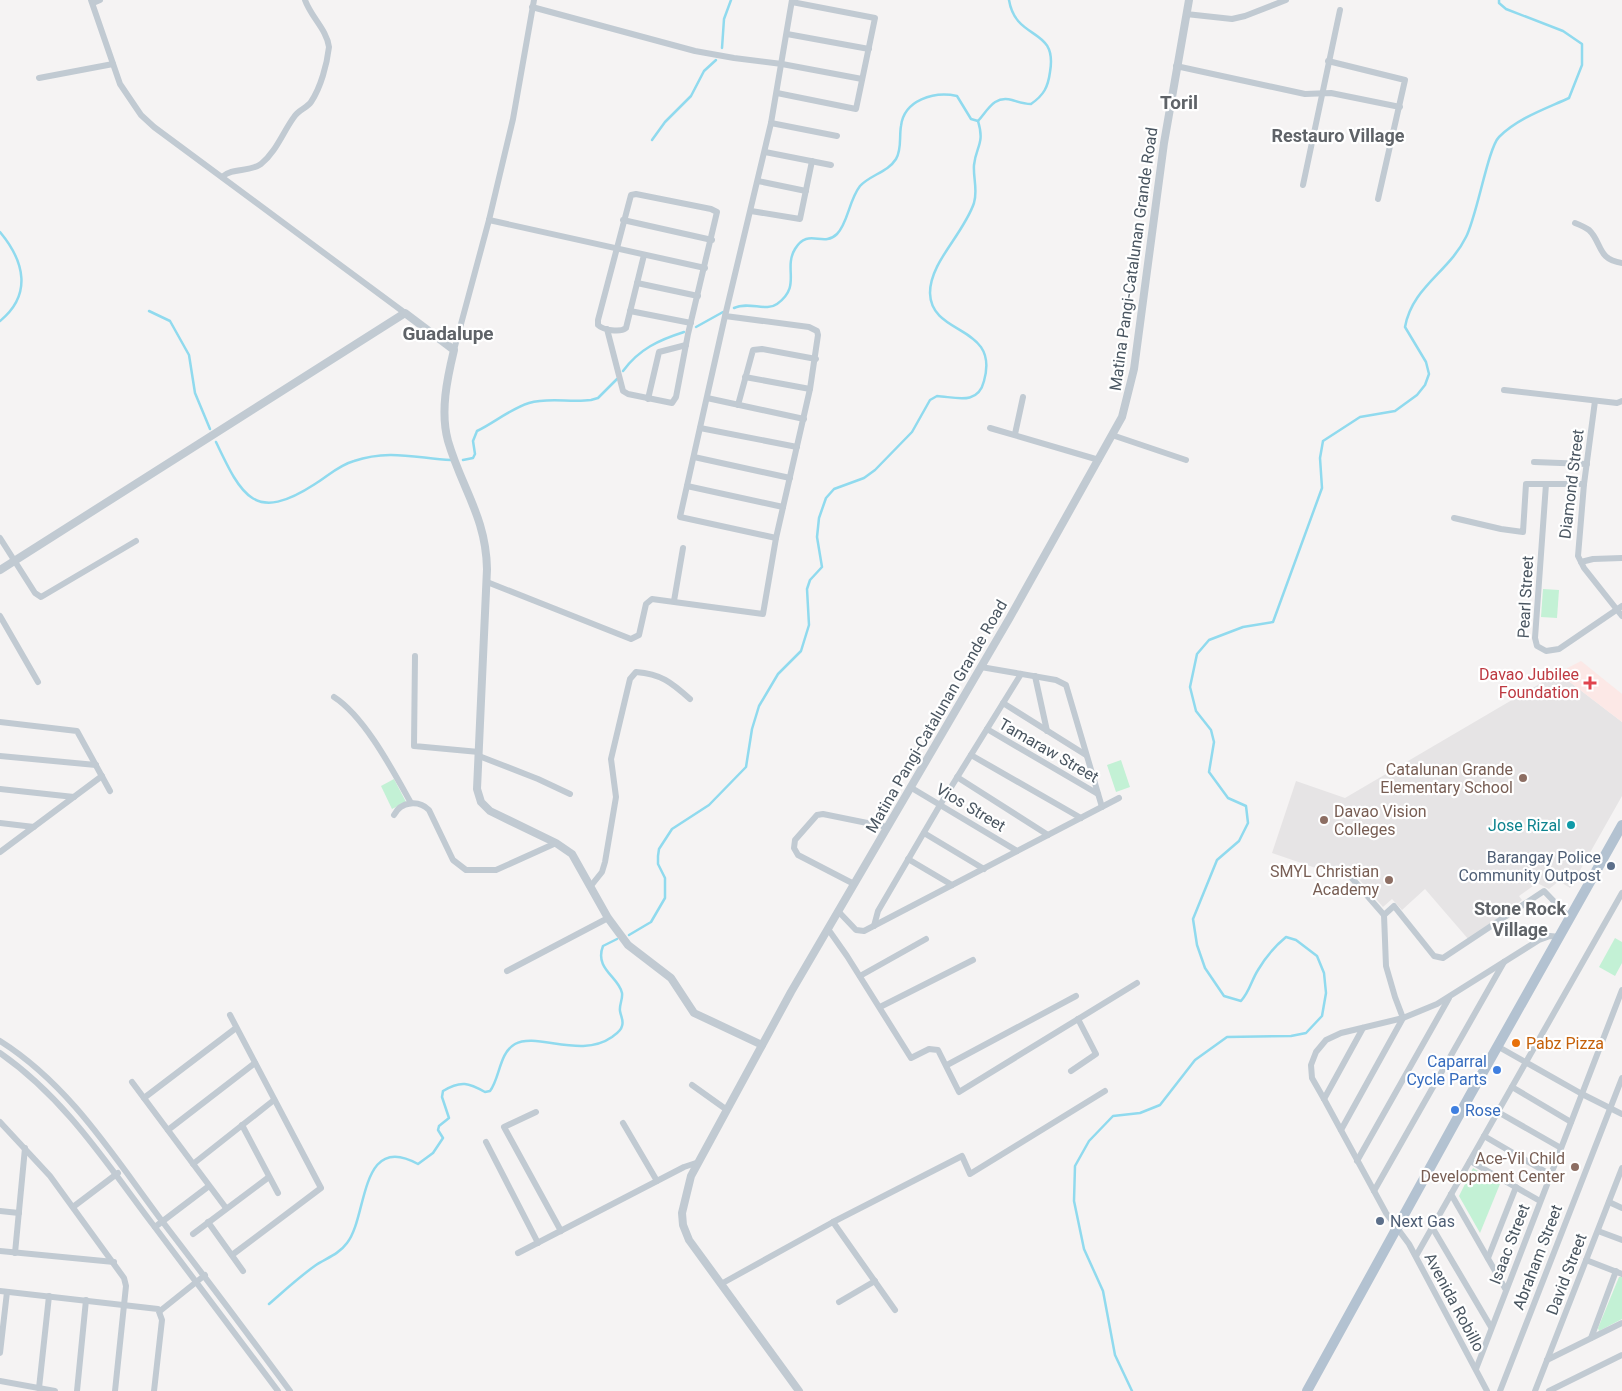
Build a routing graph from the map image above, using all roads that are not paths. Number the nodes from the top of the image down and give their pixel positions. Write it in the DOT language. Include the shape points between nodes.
graph roads {
  1 [pos="100,0"];
  2 [pos="305,0"];
  3 [pos="1189,0"];
  4 [pos="1286,0"];
  5 [pos="92,1"];
  6 [pos="792,1"];
  7 [pos="533,3"];
  8 [pos="1340,10"];
  9 [pos="1186,14"];
  10 [pos="787,34"];
  11 [pos="869,49"];
  12 [pos="1328,61"];
  13 [pos="113,64"];
  14 [pos="782,64"];
  15 [pos="1176,66"];
  16 [pos="39,78"];
  17 [pos="862,79"];
  18 [pos="1321,93"];
  19 [pos="777,94"];
  20 [pos="1400,107"];
  21 [pos="771,123"];
  22 [pos="837,136"];
  23 [pos="765,152"];
  24 [pos="812,161"];
  25 [pos="831,165"];
  26 [pos="222,177"];
  27 [pos="758,181"];
  28 [pos="1302,185"];
  29 [pos="806,191"];
  30 [pos="1378,199"];
  31 [pos="751,211"];
  32 [pos="489,220"];
  33 [pos="623,220"];
  34 [pos="1575,223"];
  35 [pos="712,240"];
  36 [pos="616,248"];
  37 [pos="644,255"];
  38 [pos="1622,263"];
  39 [pos="705,268"];
  40 [pos="637,283"];
  41 [pos="698,296"];
  42 [pos="630,311"];
  43 [pos="405,313"];
  44 [pos="725,316"];
  45 [pos="691,323"];
  46 [pos="607,329"];
  47 [pos="686,345"];
  48 [pos="454,350"];
  49 [pos="816,359"];
  50 [pos="745,377"];
  51 [pos="810,389"];
  52 [pos="1504,390"];
  53 [pos="1024,397"];
  54 [pos="707,398"];
  55 [pos="648,399"];
  56 [pos="1595,401"];
  57 [pos="1622,401"];
  58 [pos="738,405"];
  59 [pos="804,419"];
  60 [pos="700,428"];
  61 [pos="990,428"];
  62 [pos="1015,434"];
  63 [pos="1112,435"];
  64 [pos="797,447"];
  65 [pos="694,457"];
  66 [pos="1099,460"];
  67 [pos="1186,460"];
  68 [pos="1534,462"];
  69 [pos="1587,464"];
  70 [pos="790,478"];
  71 [pos="1546,484"];
  72 [pos="1584,484"];
  73 [pos="687,486"];
  74 [pos="783,507"];
  75 [pos="1454,518"];
  76 [pos="0,538"];
  77 [pos="776,538"];
  78 [pos="136,541"];
  79 [pos="683,548"];
  80 [pos="1622,558"];
  81 [pos="14,562"];
  82 [pos="1581,562"];
  83 [pos="0,570"];
  84 [pos="487,582"];
  85 [pos="674,601"];
  86 [pos="1619,608"];
  87 [pos="0,616"];
  88 [pos="1622,616"];
  89 [pos="414,656"];
  90 [pos="981,667"];
  91 [pos="1021,674"];
  92 [pos="1035,676"];
  93 [pos="38,682"];
  94 [pos="334,697"];
  95 [pos="690,699"];
  96 [pos="1003,703"];
  97 [pos="0,722"];
  98 [pos="987,729"];
  99 [pos="1047,731"];
  100 [pos="479,754"];
  101 [pos="971,754"];
  102 [pos="1086,755"];
  103 [pos="0,756"];
  104 [pos="96,765"];
  105 [pos="102,776"];
  106 [pos="957,777"];
  107 [pos="910,787"];
  108 [pos="0,789"];
  109 [pos="110,791"];
  110 [pos="570,794"];
  111 [pos="1098,794"];
  112 [pos="74,797"];
  113 [pos="1119,798"];
  114 [pos="411,803"];
  115 [pos="940,805"];
  116 [pos="1102,807"];
  117 [pos="394,815"];
  118 [pos="1081,818"];
  119 [pos="0,823"];
  120 [pos="1622,825"];
  121 [pos="34,826"];
  122 [pos="887,827"];
  123 [pos="924,833"];
  124 [pos="1048,835"];
  125 [pos="556,843"];
  126 [pos="1017,851"];
  127 [pos="0,852"];
  128 [pos="908,859"];
  129 [pos="984,869"];
  130 [pos="1350,876"];
  131 [pos="854,884"];
  132 [pos="952,885"];
  133 [pos="590,887"];
  134 [pos="1622,893"];
  135 [pos="838,911"];
  136 [pos="1384,915"];
  137 [pos="608,918"];
  138 [pos="1570,918"];
  139 [pos="874,926"];
  140 [pos="828,929"];
  141 [pos="1560,937"];
  142 [pos="926,940"];
  143 [pos="973,960"];
  144 [pos="1505,961"];
  145 [pos="507,971"];
  146 [pos="860,976"];
  147 [pos="1137,983"];
  148 [pos="1622,990"];
  149 [pos="1076,996"];
  150 [pos="1449,998"];
  151 [pos="880,1007"];
  152 [pos="230,1015"];
  153 [pos="1403,1018"];
  154 [pos="1078,1019"];
  155 [pos="236,1028"];
  156 [pos="1363,1028"];
  157 [pos="0,1042"];
  158 [pos="762,1045"];
  159 [pos="1497,1046"];
  160 [pos="0,1054"];
  161 [pos="27,1060"];
  162 [pos="1526,1062"];
  163 [pos="255,1063"];
  164 [pos="947,1065"];
  165 [pos="21,1068"];
  166 [pos="1071,1071"];
  167 [pos="1622,1078"];
  168 [pos="132,1082"];
  169 [pos="692,1085"];
  170 [pos="1512,1087"];
  171 [pos="1106,1091"];
  172 [pos="1582,1094"];
  173 [pos="144,1098"];
  174 [pos="1324,1099"];
  175 [pos="274,1100"];
  176 [pos="1610,1108"];
  177 [pos="727,1110"];
  178 [pos="536,1112"];
  179 [pos="1498,1112"];
  180 [pos="1622,1114"];
  181 [pos="0,1122"];
  182 [pos="1571,1122"];
  183 [pos="623,1123"];
  184 [pos="242,1125"];
  185 [pos="168,1130"];
  186 [pos="1341,1130"];
  187 [pos="1484,1136"];
  188 [pos="486,1142"];
  189 [pos="26,1148"];
  190 [pos="1561,1148"];
  191 [pos="1357,1161"];
  192 [pos="1470,1161"];
  193 [pos="699,1162"];
  194 [pos="193,1164"];
  195 [pos="1622,1168"];
  196 [pos="124,1169"];
  197 [pos="116,1175"];
  198 [pos="1550,1175"];
  199 [pos="269,1176"];
  200 [pos="1620,1176"];
  201 [pos="657,1181"];
  202 [pos="209,1186"];
  203 [pos="1516,1187"];
  204 [pos="1374,1191"];
  205 [pos="278,1192"];
  206 [pos="1451,1194"];
  207 [pos="1540,1201"];
  208 [pos="1608,1202"];
  209 [pos="74,1207"];
  210 [pos="226,1208"];
  211 [pos="1622,1208"];
  212 [pos="0,1211"];
  213 [pos="19,1213"];
  214 [pos="162,1221"];
  215 [pos="208,1222"];
  216 [pos="833,1222"];
  217 [pos="1397,1226"];
  218 [pos="154,1227"];
  219 [pos="1432,1227"];
  220 [pos="1598,1230"];
  221 [pos="562,1231"];
  222 [pos="193,1234"];
  223 [pos="1622,1240"];
  224 [pos="538,1243"];
  225 [pos="0,1252"];
  226 [pos="15,1253"];
  227 [pos="518,1253"];
  228 [pos="232,1255"];
  229 [pos="1416,1256"];
  230 [pos="1488,1258"];
  231 [pos="1586,1260"];
  232 [pos="114,1262"];
  233 [pos="244,1271"];
  234 [pos="1619,1272"];
  235 [pos="205,1275"];
  236 [pos="197,1281"];
  237 [pos="875,1282"];
  238 [pos="721,1284"];
  239 [pos="1506,1290"];
  240 [pos="3,1292"];
  241 [pos="48,1296"];
  242 [pos="86,1300"];
  243 [pos="839,1302"];
  244 [pos="124,1304"];
  245 [pos="895,1310"];
  246 [pos="160,1311"];
  247 [pos="1622,1323"];
  248 [pos="1492,1327"];
  249 [pos="1591,1338"];
  250 [pos="0,1353"];
  251 [pos="1622,1356"];
  252 [pos="1547,1360"];
  253 [pos="1476,1369"];
  254 [pos="0,1381"];
  255 [pos="39,1388"];
  256 [pos="55,1391"];
  257 [pos="77,1391"];
  258 [pos="115,1391"];
  259 [pos="154,1391"];
  260 [pos="278,1391"];
  261 [pos="290,1391"];
  262 [pos="798,1391"];
  263 [pos="1307,1391"];
  264 [pos="1487,1391"];
  265 [pos="1500,1391"];
  266 [pos="1535,1391"];
  267 [pos="1549,1391"];
  1 -- 5 [label="street"];
  2 -- 26 [label="street" via="329,47 314,95 310,103 295,115 278,144 261,163 248,170 231,171"];
  3 -- 9 [label="street, Matina Pangi-Catalunan Grande Road"];
  4 -- 9 [label="street" via="1232,19"];
  5 -- 13 [label="street"];
  6 -- 10 [label="street"];
  6 -- 11 [label="street" via="876,18"];
  7 -- 14 [label="street" via="695,51"];
  7 -- 32 [label="street" via="518,95"];
  8 -- 12 [label="street"];
  9 -- 15 [label="street, Matina Pangi-Catalunan Grande Road"];
  10 -- 11 [label="street"];
  10 -- 14 [label="street"];
  11 -- 17 [label="street"];
  12 -- 18 [label="street"];
  12 -- 20 [label="street" via="1405,80"];
  13 -- 16 [label="street"];
  13 -- 26 [label="street" via="120,84 141,115"];
  14 -- 17 [label="street"];
  14 -- 19 [label="street"];
  15 -- 18 [label="street" via="1305,94"];
  15 -- 63 [label="street, Matina Pangi-Catalunan Grande Road" via="1131,386"];
  17 -- 19 [label="street" via="856,109"];
  18 -- 20 [label="street"];
  18 -- 28 [label="street"];
  19 -- 21 [label="street"];
  20 -- 30 [label="street"];
  21 -- 22 [label="street"];
  21 -- 23 [label="street"];
  23 -- 24 [label="street"];
  23 -- 27 [label="street"];
  24 -- 25 [label="street"];
  24 -- 29 [label="street"];
  26 -- 43 [label="street"];
  27 -- 29 [label="street"];
  27 -- 31 [label="street"];
  29 -- 31 [label="street" via="800,219"];
  31 -- 44 [label="street"];
  32 -- 36 [label="street"];
  32 -- 48 [label="street"];
  33 -- 35 [label="street"];
  33 -- 35 [label="street" via="633,194 711,209 717,214"];
  33 -- 36 [label="street"];
  34 -- 38 [label="street" via="1589,230 1608,258"];
  35 -- 39 [label="street"];
  36 -- 37 [label="street"];
  36 -- 46 [label="street" via="597,323"];
  37 -- 39 [label="street"];
  37 -- 40 [label="street"];
  39 -- 41 [label="street"];
  40 -- 41 [label="street"];
  40 -- 42 [label="street"];
  41 -- 45 [label="street"];
  42 -- 45 [label="street"];
  42 -- 46 [label="street" via="624,330"];
  43 -- 48 [label="street"];
  43 -- 81 [label="street"];
  44 -- 49 [label="street" via="813,328 818,335"];
  44 -- 54 [label="street"];
  45 -- 47 [label="street"];
  46 -- 55 [label="street" via="621,388 628,394"];
  47 -- 55 [label="street" via="659,352"];
  47 -- 55 [label="street" via="674,401 669,404"];
  48 -- 84 [label="street" via="445,403 448,440 481,522 487,554"];
  49 -- 50 [label="street" via="757,349 751,353"];
  49 -- 51 [label="street"];
  50 -- 51 [label="street"];
  50 -- 58 [label="street"];
  51 -- 59 [label="street"];
  52 -- 56 [label="street"];
  53 -- 62 [label="street"];
  54 -- 58 [label="street"];
  54 -- 60 [label="street"];
  56 -- 57 [label="street"];
  56 -- 69 [label="street, Diamond Street"];
  58 -- 59 [label="street"];
  59 -- 64 [label="street"];
  60 -- 64 [label="street"];
  60 -- 65 [label="street"];
  61 -- 62 [label="street"];
  62 -- 66 [label="street"];
  63 -- 66 [label="street, Matina Pangi-Catalunan Grande Road"];
  63 -- 67 [label="street"];
  64 -- 70 [label="street"];
  65 -- 70 [label="street"];
  65 -- 73 [label="street"];
  66 -- 90 [label="street, Matina Pangi-Catalunan Grande Road"];
  68 -- 69 [label="street"];
  69 -- 72 [label="street, Diamond Street"];
  70 -- 74 [label="street"];
  71 -- 72 [label="street"];
  71 -- 75 [label="street" via="1526,484 1523,532"];
  71 -- 86 [label="street, Pearl Street" via="1534,638 1537,646 1546,651 1559,649"];
  72 -- 82 [label="street, Diamond Street" via="1578,550"];
  73 -- 74 [label="street"];
  73 -- 77 [label="street" via="680,517"];
  74 -- 77 [label="street"];
  76 -- 81 [label="street"];
  77 -- 85 [label="street" via="763,614"];
  78 -- 81 [label="street" via="41,597"];
  79 -- 85 [label="street"];
  80 -- 82 [label="street"];
  81 -- 83 [label="street"];
  82 -- 86 [label="street, Diamond Street"];
  84 -- 85 [label="street" via="631,639 639,635 649,600"];
  84 -- 100 [label="street"];
  86 -- 88 [label="street, Diamond Street"];
  87 -- 93 [label="street"];
  89 -- 100 [label="street" via="414,746"];
  90 -- 91 [label="street"];
  90 -- 107 [label="street, Matina Pangi-Catalunan Grande Road"];
  91 -- 92 [label="street"];
  91 -- 96 [label="street"];
  92 -- 99 [label="street"];
  92 -- 102 [label="street" via="1063,683 1067,689"];
  94 -- 114 [label="street" via="347,707 381,751"];
  95 -- 133 [label="street" via="669,680 648,673 636,672 630,679 612,759 616,798 606,855 602,872"];
  96 -- 98 [label="street"];
  96 -- 99 [label="street"];
  97 -- 104 [label="street" via="77,731"];
  98 -- 101 [label="street"];
  98 -- 111 [label="street, Tamaraw Street"];
  99 -- 102 [label="street"];
  100 -- 110 [label="street"];
  100 -- 125 [label="street" via="477,789 485,807"];
  101 -- 106 [label="street"];
  101 -- 118 [label="street"];
  102 -- 111 [label="street"];
  103 -- 104 [label="street"];
  104 -- 105 [label="street"];
  105 -- 109 [label="street"];
  105 -- 112 [label="street"];
  106 -- 115 [label="street"];
  106 -- 124 [label="street"];
  107 -- 115 [label="street, Vios Street"];
  107 -- 122 [label="street, Matina Pangi-Catalunan Grande Road"];
  108 -- 112 [label="street"];
  111 -- 116 [label="street"];
  112 -- 121 [label="street"];
  113 -- 116 [label="street"];
  114 -- 117 [label="street" via="398,809"];
  114 -- 125 [label="street" via="420,803 429,810 454,860 466,870 496,870"];
  115 -- 123 [label="street"];
  115 -- 126 [label="street, Vios Street"];
  116 -- 118 [label="street"];
  118 -- 124 [label="street"];
  119 -- 121 [label="street"];
  120 -- 138 [label="main road"];
  121 -- 127 [label="street"];
  122 -- 131 [label="street, Matina Pangi-Catalunan Grande Road"];
  122 -- 131 [label="street" via="823,814 812,818 795,840 794,848 798,855"];
  123 -- 128 [label="street"];
  123 -- 129 [label="street"];
  124 -- 126 [label="street"];
  125 -- 133 [label="street" via="572,854"];
  126 -- 129 [label="street"];
  128 -- 132 [label="street"];
  128 -- 139 [label="street" via="878,911"];
  129 -- 132 [label="street"];
  130 -- 136 [label="street"];
  131 -- 135 [label="street, Matina Pangi-Catalunan Grande Road"];
  132 -- 139 [label="street"];
  133 -- 137 [label="street"];
  134 -- 162 [label="street"];
  135 -- 139 [label="street" via="858,931"];
  135 -- 140 [label="street, Matina Pangi-Catalunan Grande Road"];
  136 -- 138 [label="street" via="1394,906 1434,956 1443,958 1544,891"];
  136 -- 153 [label="street" via="1386,966"];
  137 -- 145 [label="street"];
  137 -- 158 [label="street" via="628,945 672,978 694,1012"];
  138 -- 141 [label="main road"];
  140 -- 146 [label="street"];
  140 -- 158 [label="street, Matina Pangi-Catalunan Grande Road"];
  141 -- 144 [label="street, Avenida Robillo" via="1545,937"];
  141 -- 159 [label="main road"];
  142 -- 146 [label="street"];
  143 -- 151 [label="street"];
  144 -- 150 [label="street, Avenida Robillo"];
  144 -- 204 [label="street"];
  146 -- 151 [label="street"];
  147 -- 154 [label="street"];
  148 -- 172 [label="street, Isaac Street"];
  149 -- 164 [label="street"];
  150 -- 153 [label="street, Avenida Robillo"];
  150 -- 191 [label="street"];
  151 -- 164 [label="street" via="911,1058 936,1049"];
  152 -- 155 [label="street"];
  153 -- 156 [label="street, Avenida Robillo"];
  153 -- 186 [label="street"];
  154 -- 164 [label="street" via="958,1092"];
  154 -- 166 [label="street" via="1096,1054"];
  155 -- 163 [label="street"];
  155 -- 173 [label="street"];
  156 -- 174 [label="street"];
  156 -- 174 [label="street, Avenida Robillo" via="1326,1040 1312,1058 1312,1078"];
  157 -- 161 [label="street"];
  158 -- 177 [label="street, Matina Pangi-Catalunan Grande Road"];
  159 -- 162 [label="street"];
  159 -- 217 [label="main road"];
  160 -- 165 [label="street"];
  161 -- 165 [label="street"];
  161 -- 196 [label="street" via="76,1108"];
  162 -- 170 [label="street"];
  162 -- 172 [label="street"];
  163 -- 175 [label="street"];
  163 -- 185 [label="street"];
  165 -- 197 [label="street" via="69,1115"];
  167 -- 176 [label="street, Abraham Street"];
  168 -- 173 [label="street"];
  169 -- 177 [label="street"];
  170 -- 179 [label="street"];
  170 -- 182 [label="street"];
  171 -- 216 [label="street" via="970,1174 962,1156"];
  172 -- 176 [label="street"];
  172 -- 182 [label="street, Isaac Street"];
  173 -- 185 [label="street"];
  174 -- 186 [label="street, Avenida Robillo"];
  175 -- 184 [label="street"];
  175 -- 228 [label="street" via="321,1188"];
  176 -- 180 [label="street"];
  176 -- 265 [label="street, Abraham Street"];
  177 -- 193 [label="street, Matina Pangi-Catalunan Grande Road"];
  178 -- 221 [label="street" via="504,1127"];
  179 -- 187 [label="street"];
  179 -- 190 [label="street"];
  181 -- 189 [label="street"];
  182 -- 190 [label="street, Isaac Street"];
  183 -- 201 [label="street"];
  184 -- 194 [label="street"];
  184 -- 199 [label="street"];
  185 -- 194 [label="street"];
  186 -- 191 [label="street, Avenida Robillo"];
  187 -- 192 [label="street"];
  187 -- 198 [label="street"];
  188 -- 224 [label="street"];
  189 -- 209 [label="street"];
  189 -- 213 [label="street"];
  190 -- 198 [label="street, Isaac Street"];
  191 -- 204 [label="street, Avenida Robillo"];
  192 -- 203 [label="street"];
  192 -- 206 [label="street"];
  193 -- 201 [label="street"];
  193 -- 238 [label="street, Matina Pangi-Catalunan Grande Road" via="684,1198 683,1225 696,1252"];
  194 -- 202 [label="street"];
  195 -- 200 [label="street, David Street"];
  196 -- 197 [label="street"];
  196 -- 214 [label="street"];
  197 -- 209 [label="street"];
  197 -- 218 [label="street"];
  198 -- 207 [label="street, Isaac Street"];
  199 -- 205 [label="street"];
  199 -- 210 [label="street"];
  200 -- 208 [label="street, David Street"];
  201 -- 221 [label="street"];
  202 -- 210 [label="street"];
  202 -- 214 [label="street"];
  203 -- 207 [label="street"];
  203 -- 230 [label="street"];
  204 -- 217 [label="street, Avenida Robillo"];
  206 -- 219 [label="street"];
  206 -- 230 [label="street"];
  207 -- 239 [label="street, Isaac Street"];
  208 -- 211 [label="street"];
  208 -- 220 [label="street, David Street"];
  209 -- 232 [label="street"];
  210 -- 215 [label="street"];
  212 -- 213 [label="street"];
  213 -- 226 [label="street"];
  214 -- 218 [label="street"];
  214 -- 235 [label="street"];
  215 -- 222 [label="street"];
  215 -- 228 [label="street"];
  216 -- 237 [label="street"];
  216 -- 238 [label="street"];
  217 -- 229 [label="street, Avenida Robillo"];
  217 -- 263 [label="main road"];
  218 -- 236 [label="street"];
  219 -- 229 [label="street"];
  219 -- 248 [label="street"];
  220 -- 223 [label="street"];
  220 -- 231 [label="street, David Street"];
  221 -- 224 [label="street"];
  224 -- 227 [label="street"];
  225 -- 226 [label="street"];
  226 -- 232 [label="street"];
  228 -- 233 [label="street"];
  229 -- 253 [label="street, Avenida Robillo"];
  230 -- 239 [label="street"];
  231 -- 234 [label="street"];
  231 -- 252 [label="street, David Street"];
  232 -- 244 [label="street" via="125,1280"];
  234 -- 249 [label="street"];
  235 -- 236 [label="street"];
  235 -- 261 [label="street"];
  236 -- 246 [label="street"];
  236 -- 260 [label="street"];
  237 -- 243 [label="street"];
  237 -- 245 [label="street"];
  238 -- 262 [label="street, Matina Pangi-Catalunan Grande Road"];
  239 -- 248 [label="street, Isaac Street"];
  240 -- 241 [label="street"];
  240 -- 250 [label="street"];
  241 -- 242 [label="street"];
  241 -- 255 [label="street"];
  242 -- 244 [label="street"];
  242 -- 257 [label="street"];
  244 -- 246 [label="street"];
  244 -- 258 [label="street"];
  246 -- 259 [label="street" via="162,1320"];
  247 -- 249 [label="street"];
  248 -- 253 [label="street, Isaac Street"];
  249 -- 252 [label="street"];
  251 -- 267 [label="street"];
  252 -- 266 [label="street, David Street"];
  253 -- 264 [label="street, Avenida Robillo"];
  254 -- 255 [label="street"];
  255 -- 256 [label="street"];
}
